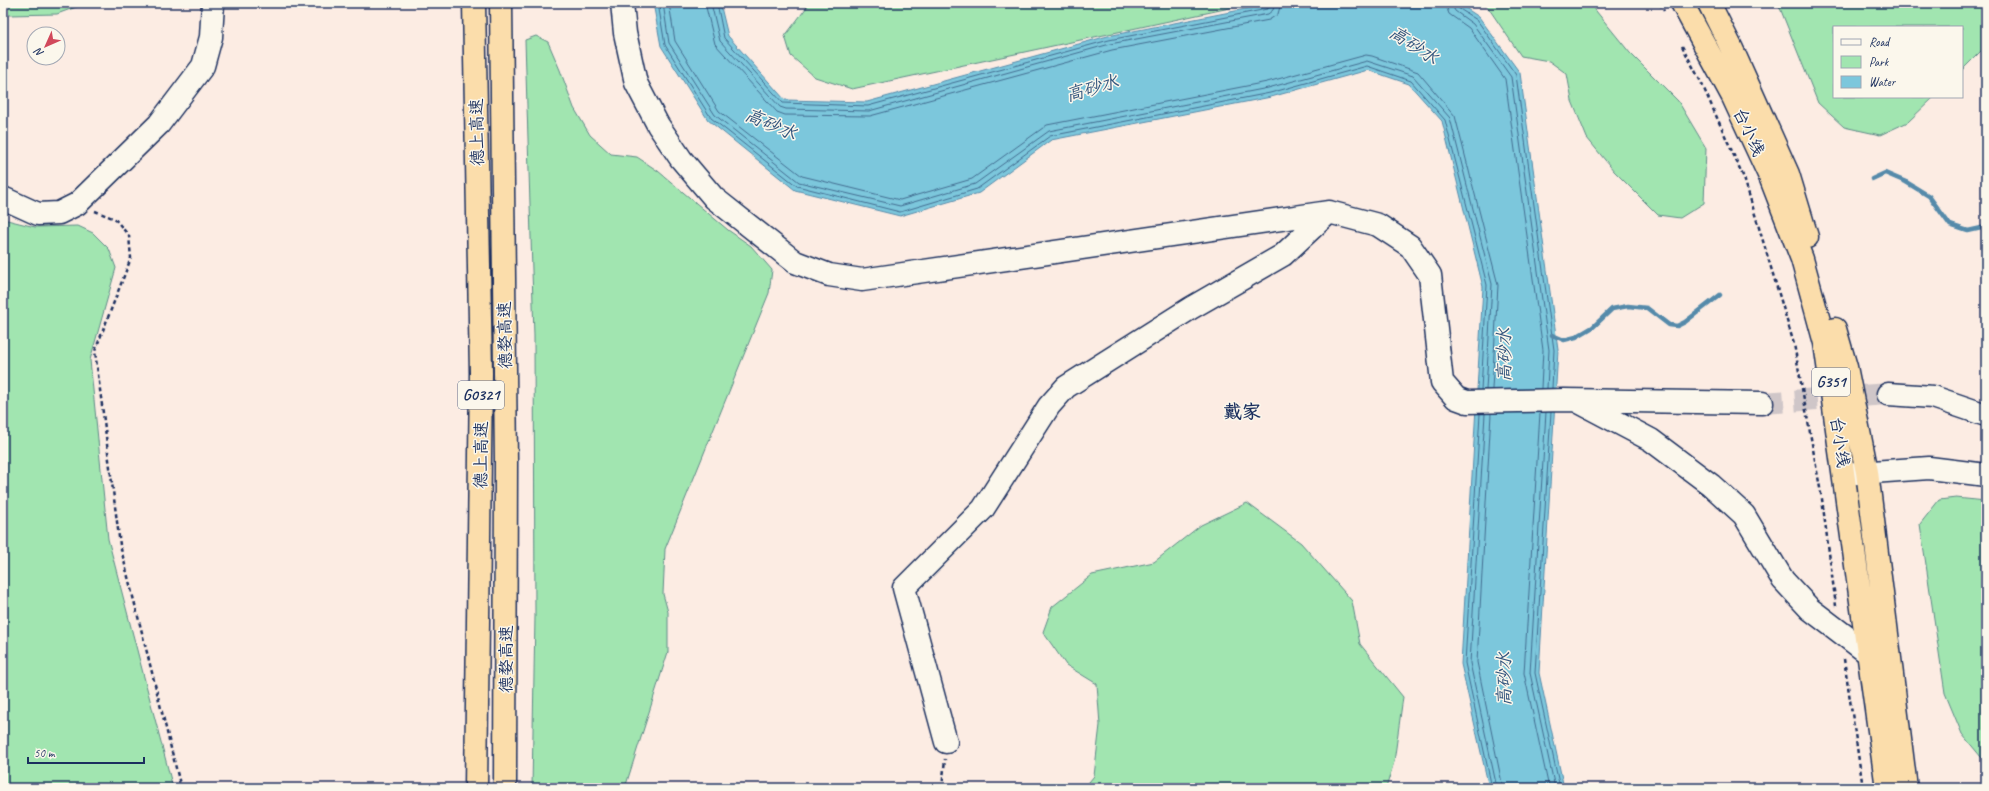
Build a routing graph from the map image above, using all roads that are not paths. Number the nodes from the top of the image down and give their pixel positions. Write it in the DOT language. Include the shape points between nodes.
graph roads {
  1 [pos="213,3"];
  2 [pos="474,3"];
  3 [pos="501,3"];
  4 [pos="622,3"];
  5 [pos="1709,3"];
  6 [pos="1674,10"];
  7 [pos="3,198"];
  8 [pos="1329,212"];
  9 [pos="1888,394"];
  10 [pos="1570,400"];
  11 [pos="1762,403"];
  12 [pos="1986,415"];
  13 [pos="1867,472"];
  14 [pos="1844,474"];
  15 [pos="1986,475"];
  16 [pos="1869,654"];
  17 [pos="946,742"];
  18 [pos="476,788"];
  19 [pos="506,788"];
  20 [pos="1888,788"];
  21 [pos="1906,788"];
  1 -- 7 [label="street" via="211,37 203,66 160,124 77,204 59,213 38,214"];
  2 -- 18 [label="highway, 德上高速 / G0321" via="481,373"];
  3 -- 19 [label="highway, 德婺高速" via="506,462"];
  4 -- 8 [label="street" via="624,33 636,82 658,125 681,159 714,198 795,262 829,275 862,280"];
  5 -- 13 [label="highway, 台小线 / G351" via="1788,174 1846,367"];
  6 -- 14 [label="highway, 台小线 / G351" via="1733,97 1802,259 1825,343"];
  8 -- 10 [label="street" via="1378,225 1410,246 1430,275 1442,382 1456,398 1467,402"];
  8 -- 17 [label="street" via="1283,255 1192,308 1066,387 1050,406 983,509 904,588"];
  9 -- 12 [label="street" via="1933,397"];
  10 -- 11 [label="street"];
  10 -- 16 [label="street" via="1651,440 1711,485 1744,515 1783,580 1810,609"];
  13 -- 14 [label="street"];
  13 -- 15 [label="street" via="1929,468"];
  13 -- 21 [label="highway, 台小线 / G351"];
  14 -- 16 [label="highway, 台小线 / G351"];
  16 -- 20 [label="highway, 台小线 / G351"];
}
